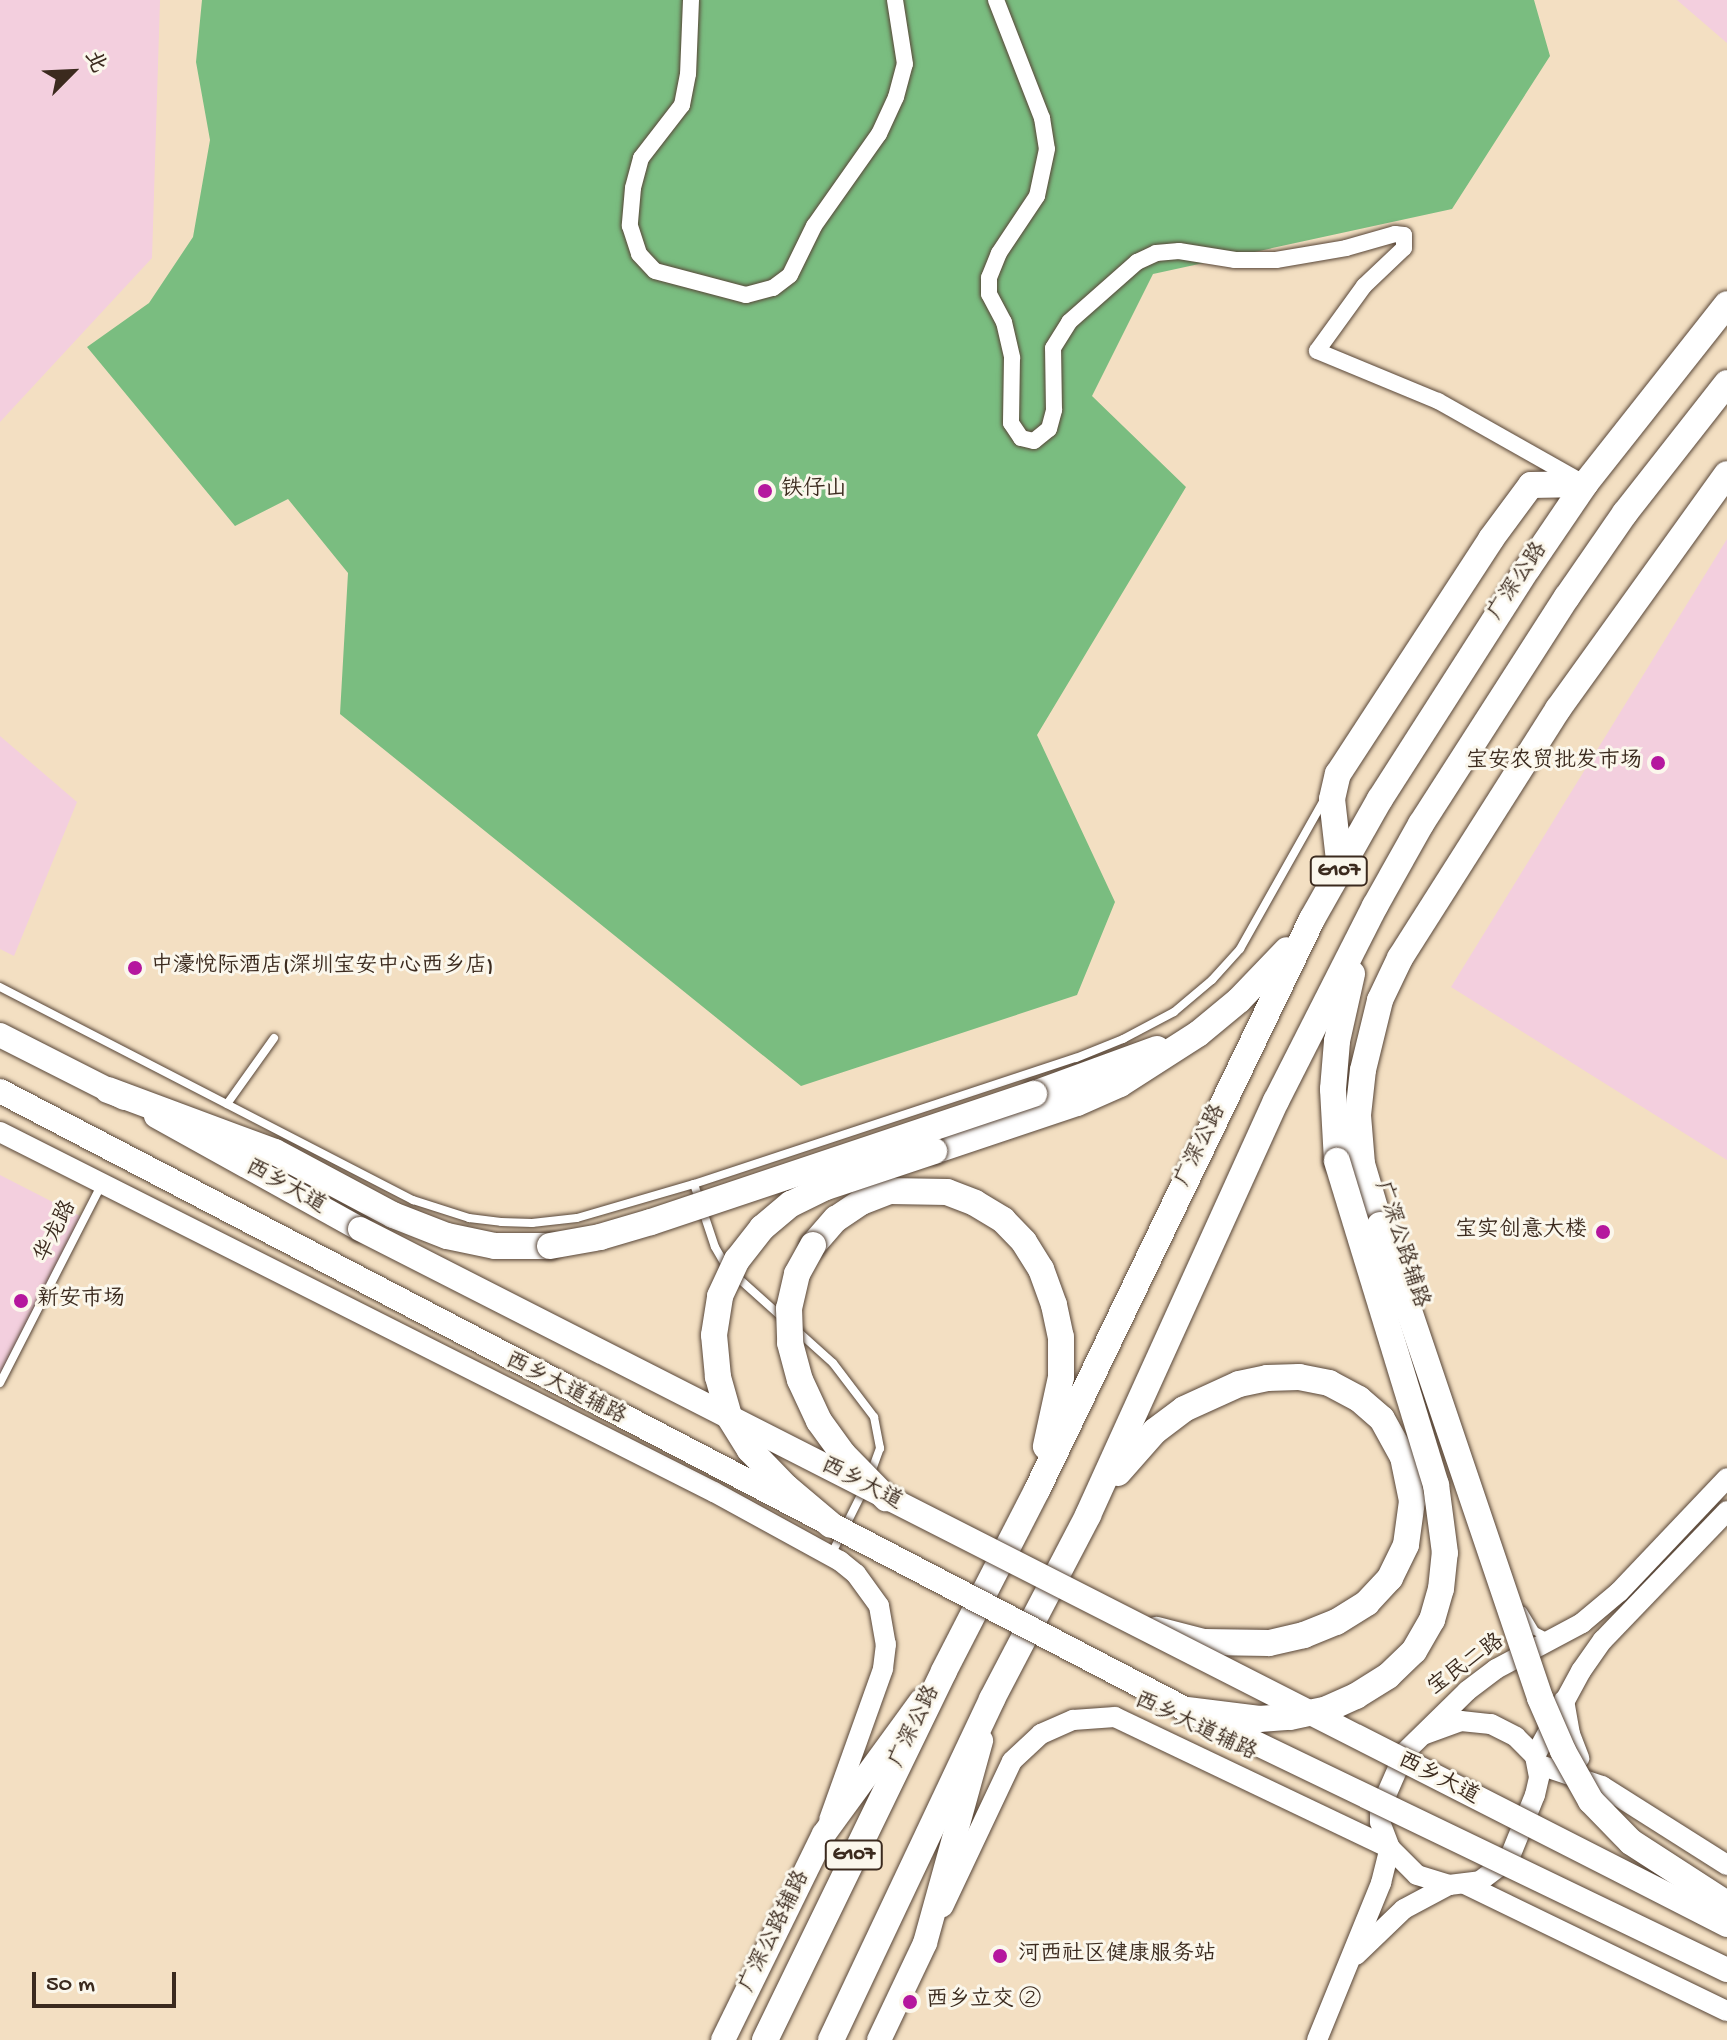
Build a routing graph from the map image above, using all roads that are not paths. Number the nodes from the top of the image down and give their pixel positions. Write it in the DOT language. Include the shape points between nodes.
graph roads {
  1 [pos="691,0"];
  2 [pos="895,0"];
  3 [pos="996,0"];
  4 [pos="1727,304"];
  5 [pos="1727,383"];
  6 [pos="1727,474"];
  7 [pos="1585,484"];
  8 [pos="1338,774"];
  9 [pos="1474,841"];
  10 [pos="1340,869"];
  11 [pos="1375,906"];
  12 [pos="1312,919"];
  13 [pos="0,987"];
  14 [pos="1395,995"];
  15 [pos="1385,1026"];
  16 [pos="1198,1034"];
  17 [pos="0,1035"];
  18 [pos="274,1038"];
  19 [pos="1378,1055"];
  20 [pos="108,1090"];
  21 [pos="0,1091"];
  22 [pos="227,1104"];
  23 [pos="0,1132"];
  24 [pos="1379,1180"];
  25 [pos="102,1183"];
  26 [pos="694,1184"];
  27 [pos="0,1383"];
  28 [pos="1457,1419"];
  29 [pos="1727,1478"];
  30 [pos="1037,1490"];
  31 [pos="886,1498"];
  32 [pos="1727,1511"];
  33 [pos="1088,1515"];
  34 [pos="831,1525"];
  35 [pos="831,1556"];
  36 [pos="1521,1608"];
  37 [pos="1133,1624"];
  38 [pos="1553,1639"];
  39 [pos="944,1671"];
  40 [pos="992,1699"];
  41 [pos="1564,1700"];
  42 [pos="1187,1710"];
  43 [pos="1415,1740"];
  44 [pos="1536,1760"];
  45 [pos="1602,1786"];
  46 [pos="824,1834"];
  47 [pos="1390,1848"];
  48 [pos="1727,1865"];
  49 [pos="1457,1884"];
  50 [pos="1727,1904"];
  51 [pos="1727,1925"];
  52 [pos="925,1943"];
  53 [pos="1352,1960"];
  54 [pos="1727,1970"];
  55 [pos="1727,2011"];
  56 [pos="723,2040"];
  57 [pos="765,2040"];
  58 [pos="831,2040"];
  59 [pos="879,2040"];
  60 [pos="1317,2040"];
  1 -- 2 [label="street" via="682,105 641,158 630,226 639,254 655,271 746,295 773,288 790,275 814,226 879,134 905,64"];
  3 -- 7 [label="street" via="1042,118 1047,149 1037,196 989,278 989,294 1004,322 1012,358 1011,423 1021,438 1034,441 1049,429 1054,410 1053,348 1069,322 1137,262 1179,251 1276,260 1404,235 1404,248 1364,286 1317,351 1438,401"];
  4 -- 7 [label="highway, 广深公路 / G107"];
  5 -- 11 [label="highway, G107" via="1567,597"];
  6 -- 9 [label="highway" via="1558,709"];
  7 -- 8 [label="highway" via="1531,485"];
  7 -- 10 [label="highway, 广深公路 / G107" via="1448,689"];
  8 -- 10 [label="highway" via="1332,799"];
  8 -- 26 [label="lane" via="1240,949 1174,1012 1076,1058"];
  9 -- 14 [label="lane"];
  9 -- 50 [label="highway, bridge" via="1400,958 1380,1000 1358,1115 1362,1164 1540,1698 1563,1751 1591,1801 1631,1842"];
  10 -- 12 [label="highway, 广深公路 / G107"];
  11 -- 33 [label="highway, G107" via="1276,1101"];
  11 -- 42 [label="highway, bridge" via="1347,988 1337,1041 1337,1161 1436,1485 1443,1519 1441,1589 1432,1620 1414,1651 1356,1696 1290,1717 1259,1719"];
  12 -- 16 [label="highway" via="1278,962"];
  12 -- 30 [label="highway, 广深公路 / G107"];
  13 -- 22 [label="lane"];
  15 -- 19 [label="lane"];
  16 -- 20 [label="highway, bridge" via="651,1222 550,1246 495,1246 447,1236 393,1215 275,1152"];
  16 -- 34 [label="highway, bridge" via="1091,1097 826,1187 791,1204 762,1228 737,1260 720,1296 714,1335 729,1416 750,1450"];
  17 -- 20 [label="main road, 西乡大道"];
  18 -- 22 [label="lane"];
  20 -- 31 [label="main road, 西乡大道, bridge" via="360,1229"];
  21 -- 34 [label="main road, 西乡大道, bridge"];
  22 -- 26 [label="lane" via="413,1200 469,1218 532,1223 577,1218"];
  23 -- 25 [label="street, 西乡大道辅路"];
  24 -- 28 [label="lane, 广深公路辅路"];
  25 -- 27 [label="lane, 华龙路"];
  25 -- 35 [label="street, 西乡大道辅路"];
  26 -- 35 [label="lane" via="727,1268 833,1363 874,1417 880,1435 876,1463"];
  29 -- 38 [label="street, 宝民二路" via="1619,1592"];
  30 -- 31 [label="highway, bridge" via="1061,1377 1061,1337 1041,1269 1003,1220 947,1192 917,1189 890,1191 836,1219 797,1274 789,1308 790,1343 819,1421"];
  30 -- 39 [label="highway, 广深公路 / G107"];
  31 -- 37 [label="main road, 西乡大道, bridge"];
  32 -- 41 [label="street" via="1603,1640"];
  33 -- 37 [label="highway, bridge" via="1155,1431 1184,1409 1239,1384 1267,1378 1329,1383 1359,1399 1382,1419 1403,1457 1412,1501 1406,1545 1390,1578 1367,1603 1304,1635 1234,1645"];
  33 -- 40 [label="highway, G107"];
  34 -- 42 [label="main road, 西乡大道, bridge"];
  35 -- 46 [label="street, 西乡大道辅路" via="869,1590 885,1623 886,1644 883,1669"];
  36 -- 38 [label="lane" via="1535,1631"];
  37 -- 51 [label="main road, 西乡大道, bridge"];
  38 -- 43 [label="street, 宝民二路" via="1486,1676"];
  39 -- 46 [label="main road, 广深公路辅路"];
  39 -- 57 [label="highway, 广深公路 / G107"];
  40 -- 52 [label="main road"];
  40 -- 58 [label="highway, G107"];
  41 -- 44 [label="street"];
  41 -- 45 [label="street" via="1574,1748"];
  42 -- 54 [label="main road, 西乡大道, bridge"];
  43 -- 44 [label="street" via="1445,1725 1477,1721 1516,1737"];
  43 -- 47 [label="street, 宝民二路" via="1380,1809"];
  44 -- 45 [label="street"];
  44 -- 49 [label="street" via="1535,1795 1509,1859 1495,1872"];
  45 -- 48 [label="street"];
  46 -- 56 [label="main road, 广深公路辅路"];
  47 -- 49 [label="street, 西乡大道辅路" via="1417,1875"];
  47 -- 52 [label="street, 西乡大道辅路" via="1115,1717 1073,1720 1041,1734 1012,1761"];
  47 -- 53 [label="street"];
  49 -- 53 [label="street" via="1404,1909"];
  49 -- 55 [label="street, 西乡大道辅路"];
  52 -- 59 [label="main road"];
  53 -- 60 [label="street"];
}
